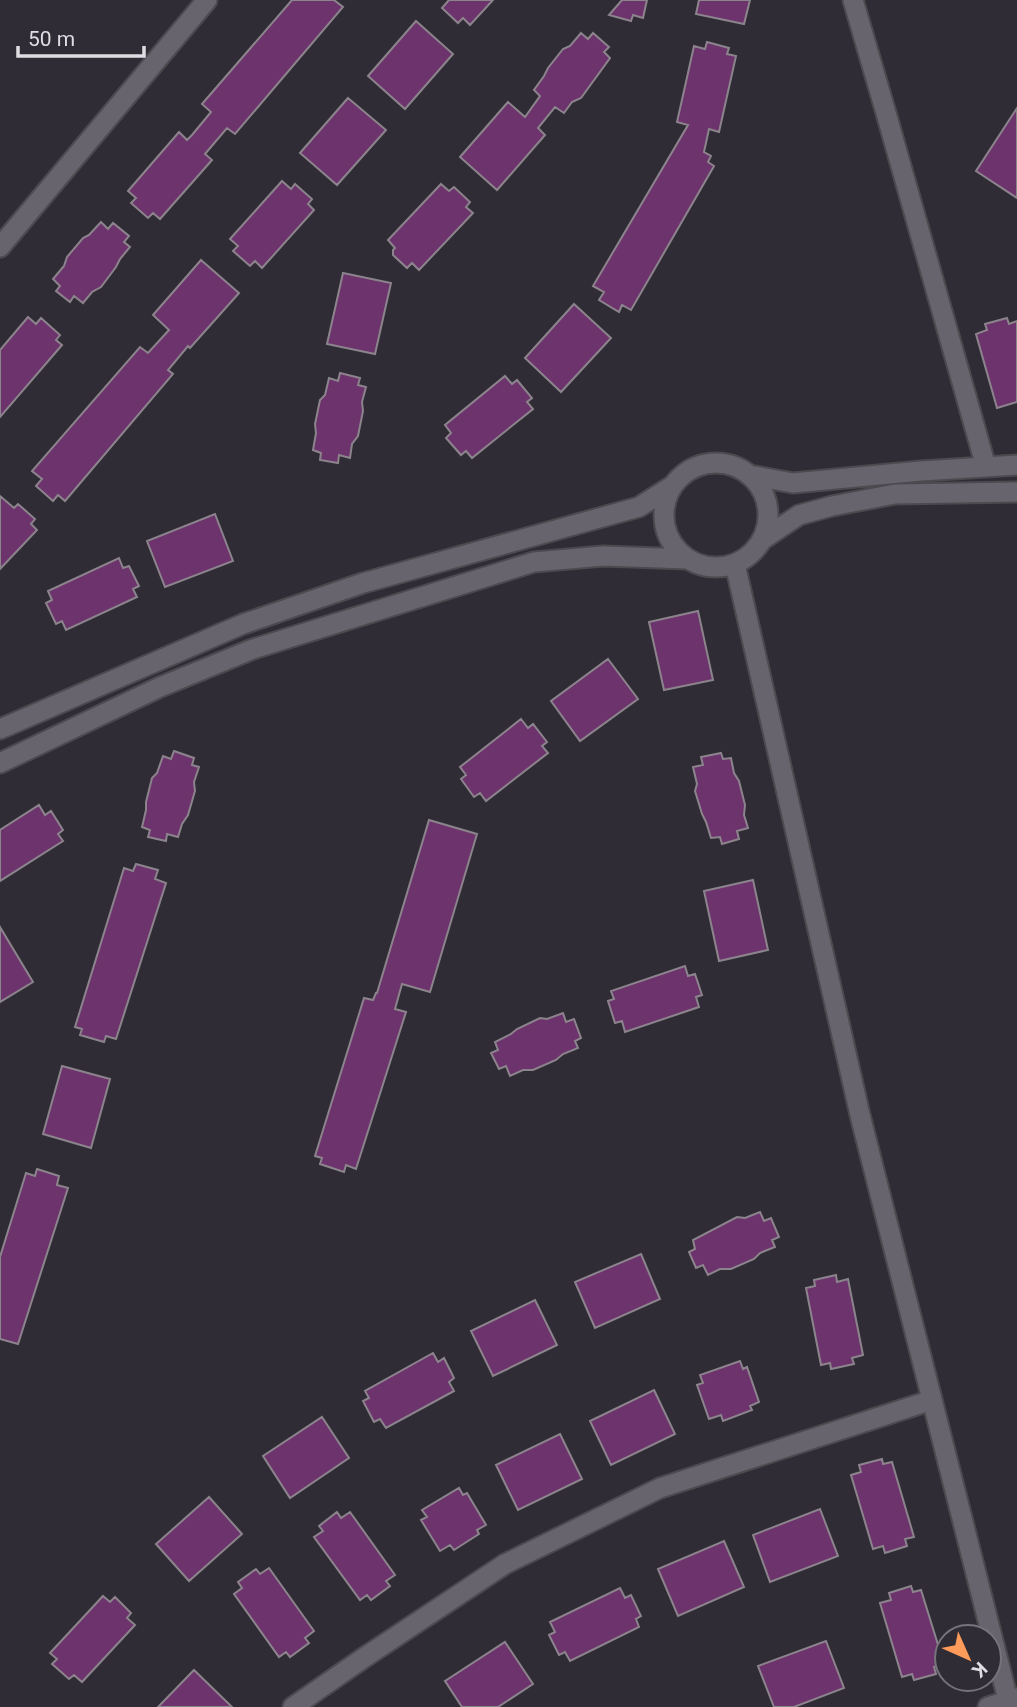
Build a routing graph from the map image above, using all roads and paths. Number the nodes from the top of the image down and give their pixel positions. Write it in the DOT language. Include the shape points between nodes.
graph roads {
  1 [pos="206,0"];
  2 [pos="853,0"];
  3 [pos="0,247"];
  4 [pos="1017,465"];
  5 [pos="986,467"];
  6 [pos="749,475"];
  7 [pos="672,486"];
  8 [pos="1017,492"];
  9 [pos="762,540"];
  10 [pos="687,559"];
  11 [pos="735,564"];
  12 [pos="0,729"];
  13 [pos="0,763"];
  14 [pos="932,1400"];
  15 [pos="1013,1699"];
  16 [pos="293,1707"];
  17 [pos="988,1707"];
  1 -- 3 [label="street"];
  2 -- 5 [label="street"];
  4 -- 5 [label="street"];
  5 -- 6 [label="street" via="793,483"];
  6 -- 7 [label="street" via="716,463 698,466"];
  6 -- 9 [label="street" via="761,488 767,505"];
  7 -- 10 [label="street" via="663,517 674,548"];
  7 -- 12 [label="street" via="639,507 363,583 243,624"];
  8 -- 9 [label="street" via="895,494 799,515"];
  9 -- 11 [label="street"];
  10 -- 11 [label="street" via="718,568"];
  10 -- 13 [label="street" via="603,556 534,562 254,649 160,687"];
  11 -- 14 [label="street" via="860,1115"];
  14 -- 15 [label="street"];
  14 -- 16 [label="street" via="660,1488 505,1564"];
  15 -- 17 [label="street"];
}
